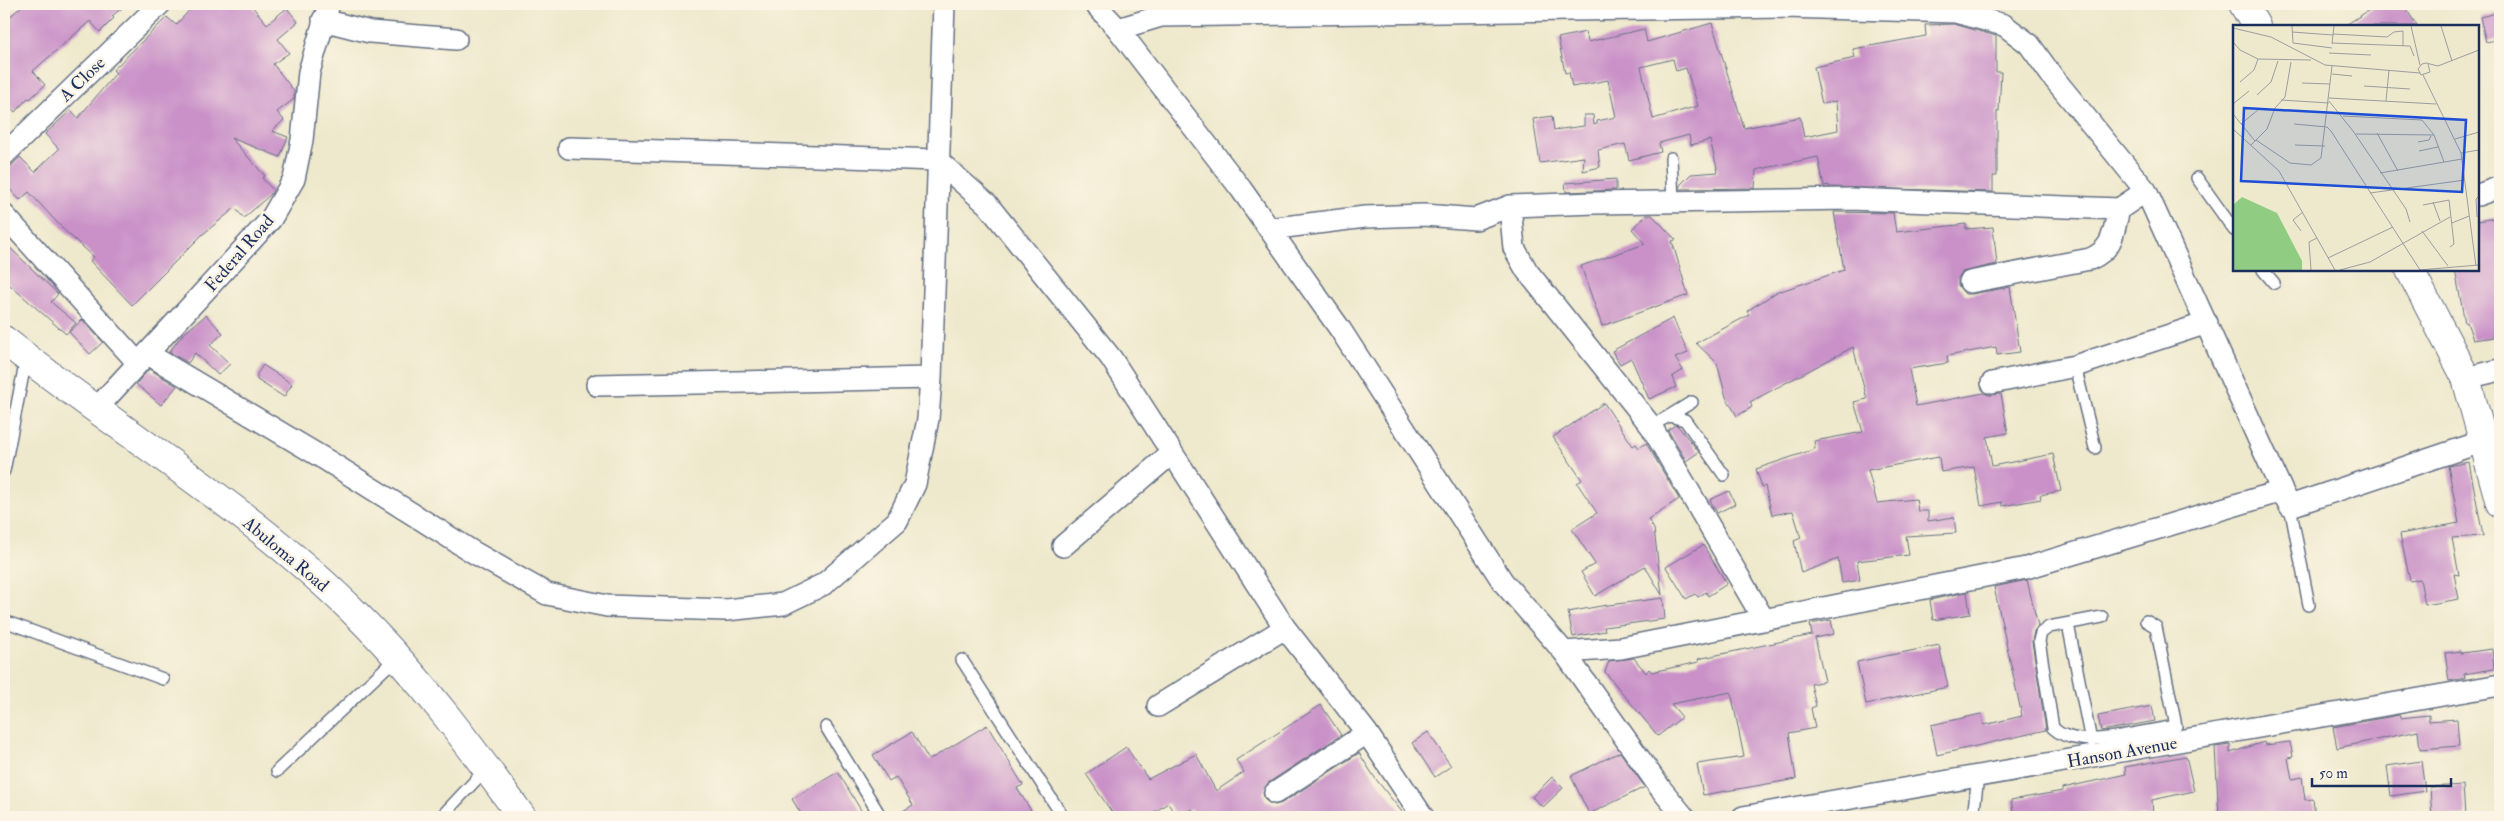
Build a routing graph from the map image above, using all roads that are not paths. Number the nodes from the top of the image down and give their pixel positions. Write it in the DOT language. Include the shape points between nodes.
graph roads {
  1 [pos="160,4"];
  2 [pos="944,4"];
  3 [pos="1095,4"];
  4 [pos="2243,4"];
  5 [pos="326,12"];
  6 [pos="2255,25"];
  7 [pos="1118,29"];
  8 [pos="456,39"];
  9 [pos="569,148"];
  10 [pos="4,155"];
  11 [pos="1671,158"];
  12 [pos="937,160"];
  13 [pos="2198,178"];
  14 [pos="2500,186"];
  15 [pos="2146,191"];
  16 [pos="2479,195"];
  17 [pos="1673,202"];
  18 [pos="1510,206"];
  19 [pos="2119,209"];
  20 [pos="4,215"];
  21 [pos="1270,229"];
  22 [pos="2233,229"];
  23 [pos="2264,271"];
  24 [pos="2411,271"];
  25 [pos="1970,282"];
  26 [pos="2274,283"];
  27 [pos="2207,323"];
  28 [pos="4,340"];
  29 [pos="26,357"];
  30 [pos="143,358"];
  31 [pos="2075,366"];
  32 [pos="2500,370"];
  33 [pos="931,378"];
  34 [pos="2466,378"];
  35 [pos="1992,383"];
  36 [pos="597,385"];
  37 [pos="1692,402"];
  38 [pos="96,409"];
  39 [pos="1660,421"];
  40 [pos="2484,440"];
  41 [pos="2095,448"];
  42 [pos="1172,453"];
  43 [pos="4,471"];
  44 [pos="1724,475"];
  45 [pos="2286,498"];
  46 [pos="2500,503"];
  47 [pos="1063,546"];
  48 [pos="2309,605"];
  49 [pos="2102,617"];
  50 [pos="1764,620"];
  51 [pos="4,621"];
  52 [pos="2146,621"];
  53 [pos="2068,624"];
  54 [pos="1285,628"];
  55 [pos="1564,652"];
  56 [pos="396,658"];
  57 [pos="962,660"];
  58 [pos="164,679"];
  59 [pos="2500,685"];
  60 [pos="1158,706"];
  61 [pos="826,727"];
  62 [pos="1366,733"];
  63 [pos="2091,741"];
  64 [pos="2118,744"];
  65 [pos="487,768"];
  66 [pos="278,771"];
  67 [pos="1978,777"];
  68 [pos="1275,793"];
  69 [pos="441,817"];
  70 [pos="522,817"];
  71 [pos="881,817"];
  72 [pos="1063,817"];
  73 [pos="1423,817"];
  74 [pos="1684,817"];
  75 [pos="1743,817"];
  76 [pos="1973,817"];
  1 -- 10 [label="street, A Close"];
  2 -- 12 [label="street"];
  3 -- 7 [label="street"];
  4 -- 6 [label="street"];
  5 -- 8 [label="street" via="370,32"];
  5 -- 30 [label="street, Federal Road" via="309,72 302,140 294,179 271,219"];
  7 -- 15 [label="street" via="1160,16 1786,7 1956,12 2004,25 2029,44"];
  7 -- 21 [label="street"];
  9 -- 12 [label="street"];
  11 -- 17 [label="lane"];
  12 -- 33 [label="street"];
  12 -- 42 [label="street" via="987,204 1093,335"];
  13 -- 22 [label="lane"];
  14 -- 16 [label="street"];
  15 -- 19 [label="street"];
  15 -- 27 [label="street"];
  17 -- 18 [label="street"];
  17 -- 19 [label="street" via="1850,199"];
  18 -- 21 [label="street" via="1476,219 1424,215 1365,217"];
  18 -- 39 [label="street" via="1514,248 1527,271"];
  19 -- 25 [label="street" via="2110,246 2101,254 2090,259"];
  20 -- 30 [label="street"];
  21 -- 55 [label="street" via="1340,329 1503,582"];
  23 -- 26 [label="lane"];
  24 -- 34 [label="street"];
  27 -- 31 [label="street"];
  27 -- 45 [label="street"];
  28 -- 29 [label="street, Abuloma Road"];
  29 -- 38 [label="street, Abuloma Road"];
  29 -- 43 [label="lane"];
  30 -- 33 [label="street" via="328,461 473,552 547,594 607,606 726,610 783,604 824,584 897,521 915,484 928,419"];
  30 -- 38 [label="street, Federal Road"];
  31 -- 35 [label="street"];
  31 -- 41 [label="lane"];
  32 -- 34 [label="street"];
  33 -- 36 [label="street"];
  34 -- 40 [label="street"];
  37 -- 39 [label="lane"];
  38 -- 56 [label="street, Abuloma Road" via="300,563 360,618"];
  39 -- 44 [label="lane" via="1685,420"];
  39 -- 50 [label="street"];
  40 -- 45 [label="street"];
  40 -- 46 [label="street"];
  42 -- 47 [label="street"];
  42 -- 54 [label="street"];
  45 -- 48 [label="lane"];
  45 -- 50 [label="street" via="2026,568"];
  49 -- 53 [label="lane"];
  50 -- 55 [label="street" via="1621,648"];
  51 -- 58 [label="lane"];
  52 -- 64 [label="lane" via="2156,627 2176,726"];
  53 -- 63 [label="lane"];
  53 -- 63 [label="lane" via="2049,627 2041,633 2039,641 2053,728"];
  54 -- 60 [label="street"];
  54 -- 62 [label="street"];
  55 -- 74 [label="street"];
  56 -- 65 [label="street, Abuloma Road"];
  56 -- 66 [label="lane"];
  57 -- 72 [label="lane"];
  59 -- 64 [label="street, Hanson Avenue"];
  61 -- 71 [label="lane"];
  62 -- 68 [label="street"];
  62 -- 73 [label="street"];
  63 -- 64 [label="lane"];
  64 -- 67 [label="street, Hanson Avenue"];
  65 -- 69 [label="lane"];
  65 -- 70 [label="street, Abuloma Road"];
  67 -- 75 [label="street, Hanson Avenue"];
  67 -- 76 [label="lane"];
}
